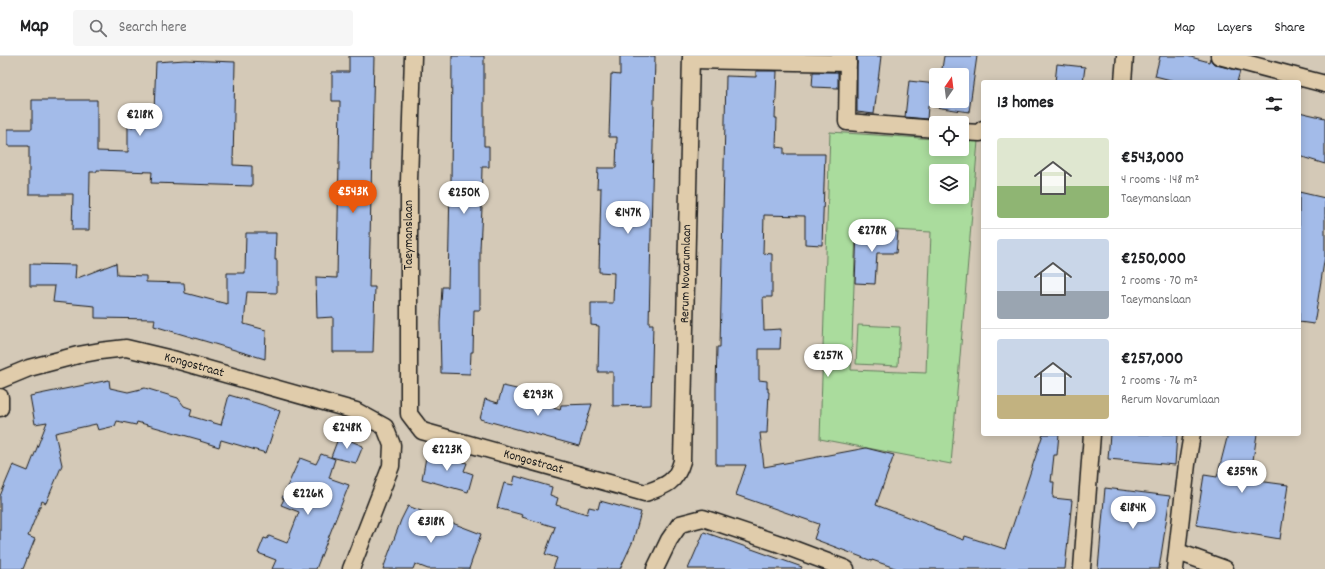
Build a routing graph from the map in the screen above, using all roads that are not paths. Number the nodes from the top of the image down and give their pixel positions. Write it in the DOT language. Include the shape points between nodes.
graph roads {
  1 [pos="414,56"];
  2 [pos="1125,56"];
  3 [pos="1219,56"];
  4 [pos="691,58"];
  5 [pos="848,60"];
  6 [pos="1263,75"];
  7 [pos="1123,80"];
  8 [pos="1297,80"];
  9 [pos="1301,81"];
  10 [pos="1325,84"];
  11 [pos="929,128"];
  12 [pos="969,132"];
  13 [pos="981,132"];
  14 [pos="0,380"];
  15 [pos="0,397"];
  16 [pos="0,408"];
  17 [pos="409,414"];
  18 [pos="1092,436"];
  19 [pos="1192,436"];
  20 [pos="665,486"];
  21 [pos="1178,552"];
  22 [pos="351,569"];
  23 [pos="655,569"];
  24 [pos="846,569"];
  25 [pos="1082,569"];
  26 [pos="1175,569"];
  27 [pos="1225,569"];
  1 -- 17 [label="street, Taeymanslaan" via="409,181"];
  2 -- 7 [label="street"];
  3 -- 6 [label="street"];
  4 -- 5 [label="street"];
  4 -- 20 [label="street, Rerum Novarumlaan" via="682,461 679,472"];
  5 -- 11 [label="street" via="847,122"];
  6 -- 8 [label="street"];
  9 -- 10 [label="street"];
  12 -- 13 [label="street"];
  14 -- 22 [label="street, Kongostraat" via="28,368 78,355 126,348 172,358 356,411 385,427 392,446 391,466"];
  15 -- 16 [label="street"];
  17 -- 20 [label="street, Kongostraat" via="422,431 645,493"];
  18 -- 25 [label="street"];
  19 -- 21 [label="street"];
  21 -- 26 [label="street"];
  21 -- 27 [label="street"];
  23 -- 24 [label="street" via="680,524 703,518"];
}
